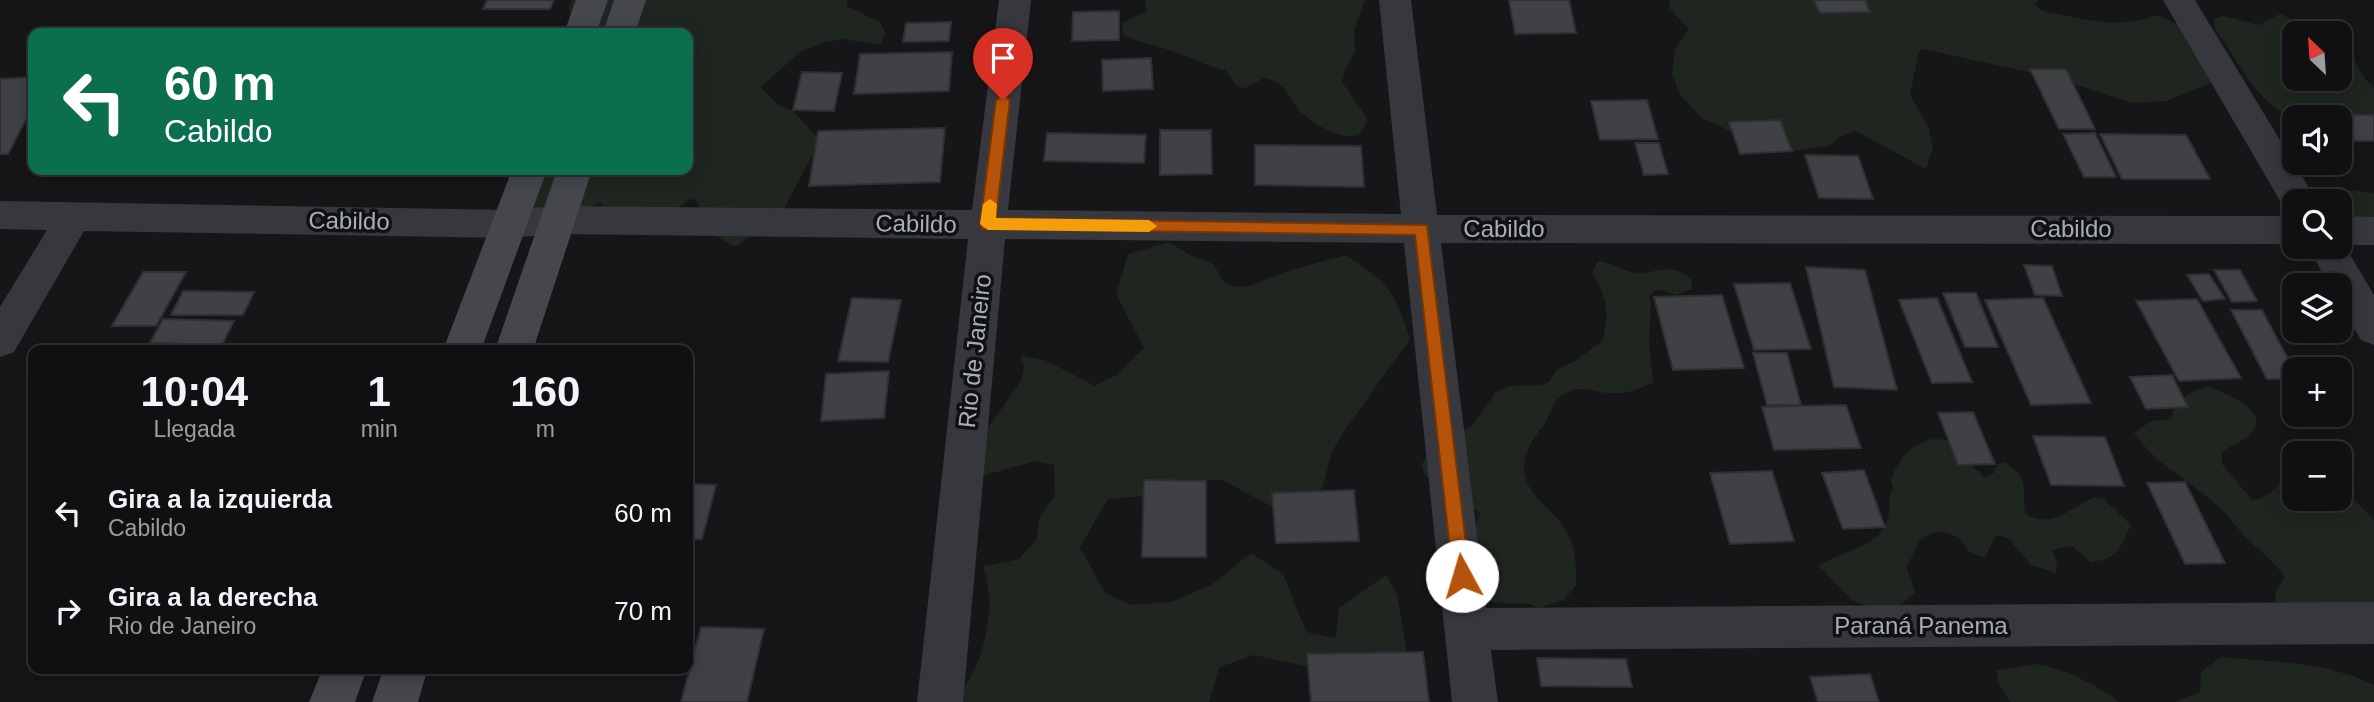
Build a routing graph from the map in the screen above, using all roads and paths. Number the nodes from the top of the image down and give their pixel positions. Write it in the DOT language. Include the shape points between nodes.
graph roads {
  1 [pos="592,0"];
  2 [pos="630,0"];
  3 [pos="1014,0"];
  4 [pos="1395,0"];
  5 [pos="2179,0"];
  6 [pos="582,28"];
  7 [pos="621,28"];
  8 [pos="527,175"];
  9 [pos="572,175"];
  10 [pos="2292,189"];
  11 [pos="0,215"];
  12 [pos="75,215"];
  13 [pos="558,220"];
  14 [pos="508,224"];
  15 [pos="988,224"];
  16 [pos="1422,229"];
  17 [pos="2282,230"];
  18 [pos="2352,230"];
  19 [pos="2374,231"];
  20 [pos="2333,259"];
  21 [pos="2374,329"];
  22 [pos="0,341"];
  23 [pos="464,345"];
  24 [pos="516,345"];
  25 [pos="2374,623"];
  26 [pos="1468,629"];
  27 [pos="343,674"];
  28 [pos="404,674"];
  29 [pos="332,702"];
  30 [pos="395,702"];
  31 [pos="940,702"];
  32 [pos="1475,702"];
  1 -- 6 [label="main road"];
  2 -- 7 [label="main road"];
  3 -- 15 [label="street, Rio de Janeiro"];
  4 -- 16 [label="street"];
  5 -- 10 [label="street"];
  8 -- 14 [label="main road"];
  9 -- 13 [label="main road"];
  11 -- 12 [label="street, Cabildo"];
  12 -- 14 [label="street, Cabildo"];
  12 -- 22 [label="street"];
  13 -- 14 [label="street, Cabildo"];
  13 -- 15 [label="street, Cabildo"];
  13 -- 24 [label="main road"];
  14 -- 23 [label="main road"];
  15 -- 16 [label="street, Cabildo"];
  15 -- 31 [label="street, Rio de Janeiro"];
  16 -- 17 [label="street, Cabildo"];
  16 -- 26 [label="street"];
  18 -- 19 [label="street"];
  20 -- 21 [label="street"];
  25 -- 26 [label="street, Paraná Panema"];
  26 -- 32 [label="street"];
  27 -- 29 [label="main road"];
  28 -- 30 [label="main road"];
}
